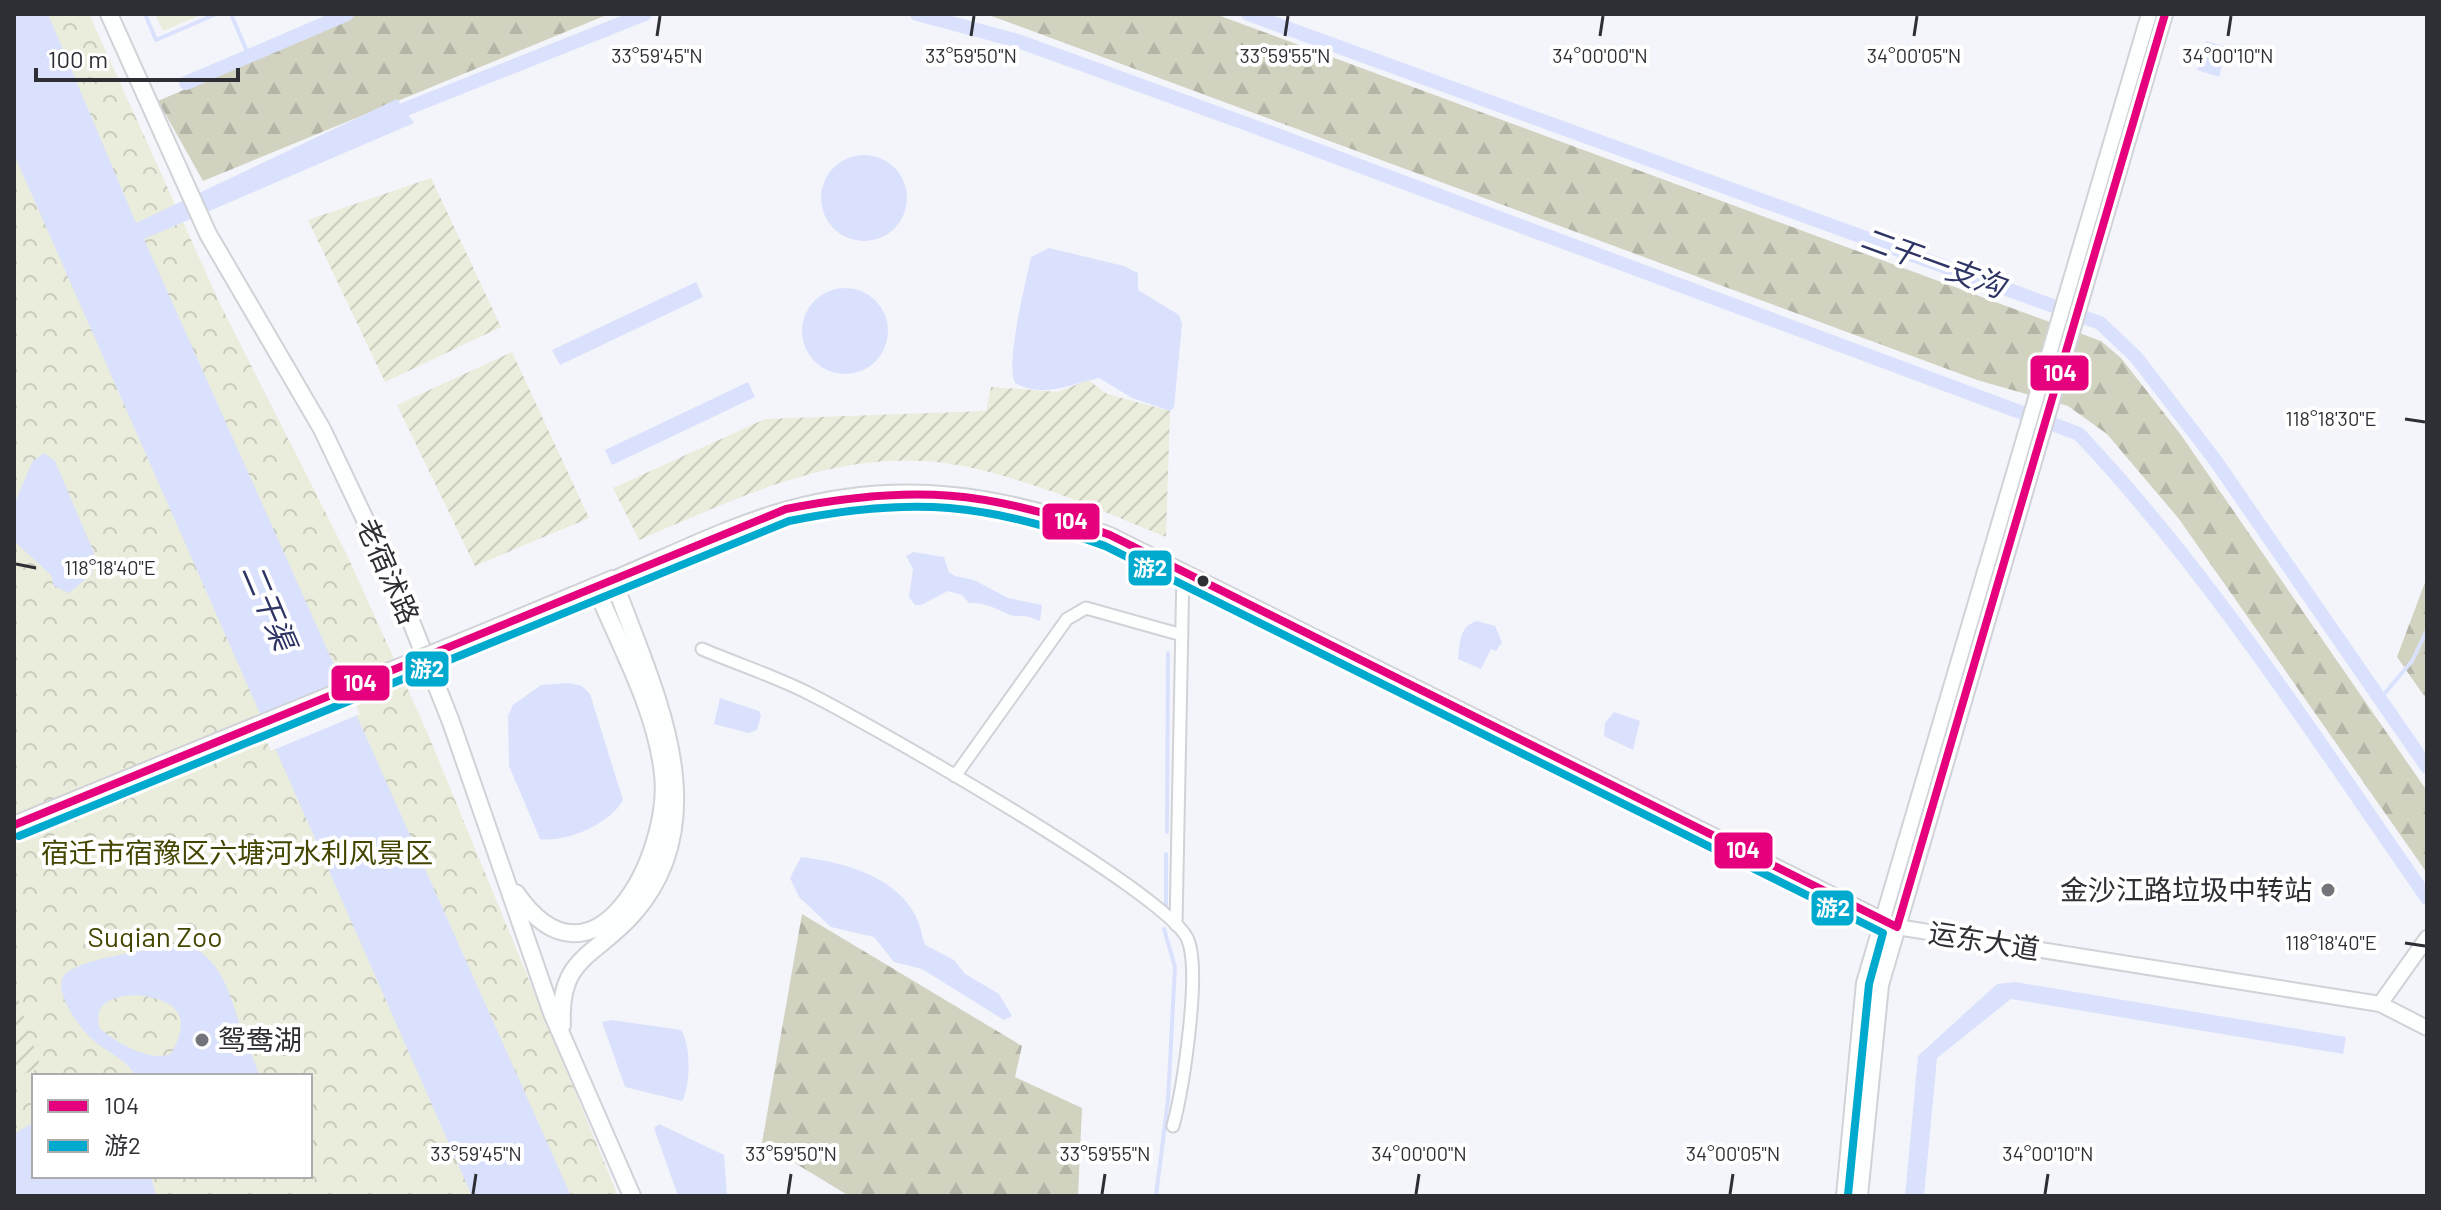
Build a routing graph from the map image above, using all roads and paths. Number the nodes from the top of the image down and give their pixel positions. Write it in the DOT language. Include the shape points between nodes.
graph roads {
  1 [pos="109,14"];
  2 [pos="2149,14"];
  3 [pos="2165,14"];
  4 [pos="2075,287"];
  5 [pos="2025,457"];
  6 [pos="1183,571"];
  7 [pos="613,579"];
  8 [pos="595,586"];
  9 [pos="1182,635"];
  10 [pos="702,649"];
  11 [pos="955,776"];
  12 [pos="14,825"];
  13 [pos="505,878"];
  14 [pos="1882,919"];
  15 [pos="1176,925"];
  16 [pos="1897,927"];
  17 [pos="2423,943"];
  18 [pos="2380,1004"];
  19 [pos="2427,1028"];
  20 [pos="562,1039"];
  21 [pos="1173,1126"];
  22 [pos="632,1196"];
  23 [pos="1844,1196"];
  24 [pos="1860,1196"];
  1 -- 13 [label="main road, 老宿沭路" via="208,234 322,429 399,591"];
  2 -- 4 [label="street"];
  3 -- 4 [label="street"];
  4 -- 5 [label="street"];
  5 -- 14 [label="street"];
  5 -- 16 [label="street"];
  6 -- 7 [label="street, 运东大道" via="1043,510 926,490 837,498 786,509"];
  6 -- 9 [label="street"];
  6 -- 14 [label="street, 运东大道"];
  7 -- 8 [label="main road, 运东大道"];
  7 -- 20 [label="main road" via="670,743 677,803 664,862 642,903 566,980"];
  8 -- 12 [label="main road, 运东大道, bridge"];
  8 -- 13 [label="main road" via="658,744 665,802 661,829 652,858 630,896 593,930 569,933 542,922"];
  9 -- 11 [label="street" via="1086,608 1077,610"];
  9 -- 15 [label="street"];
  10 -- 11 [label="street" via="806,692"];
  11 -- 15 [label="street" via="1121,880"];
  13 -- 20 [label="main road, 老宿沭路"];
  14 -- 16 [label="street, 运东大道"];
  14 -- 23 [label="street" via="1864,983"];
  15 -- 21 [label="street" via="1184,931 1192,955 1188,1046"];
  16 -- 18 [label="street, 运东大道"];
  16 -- 24 [label="street" via="1881,985"];
  17 -- 18 [label="street"];
  18 -- 19 [label="street, 运东大道"];
  20 -- 22 [label="main road, 老宿沭路"];
}
